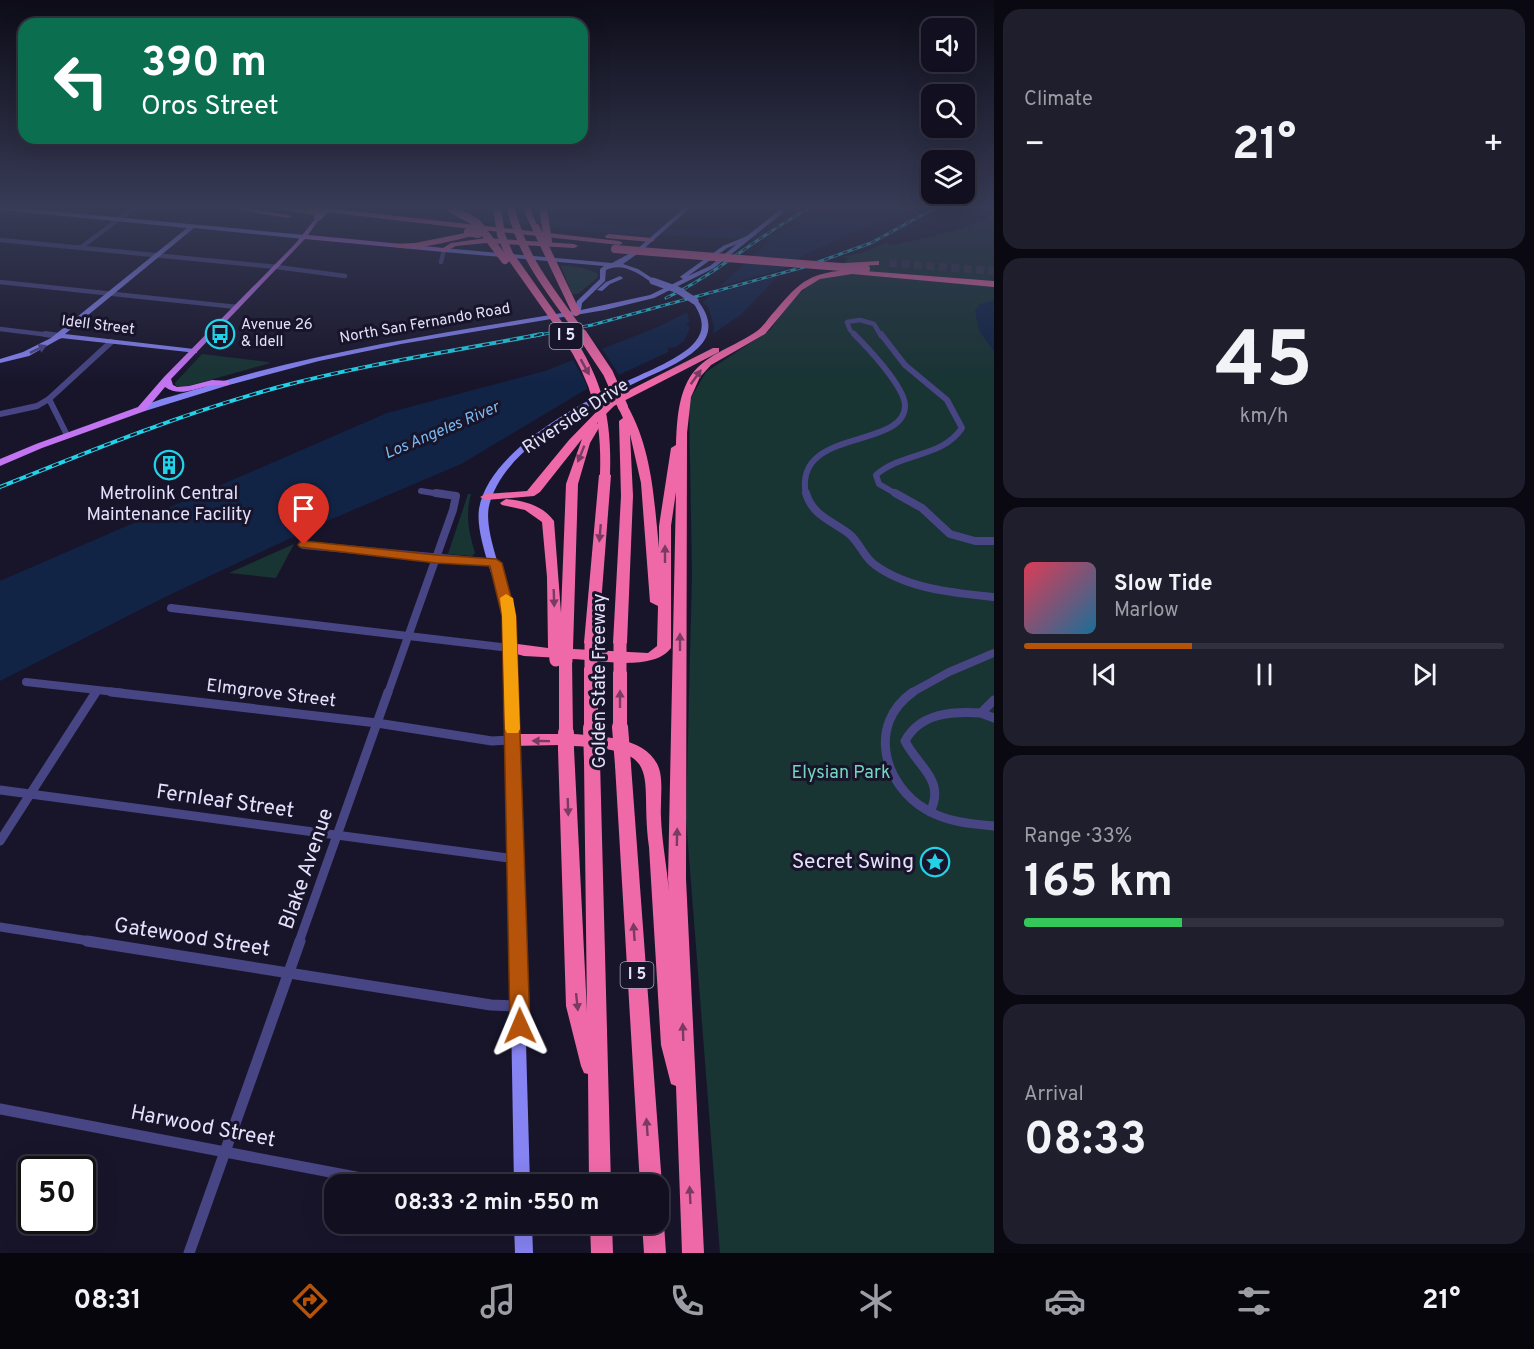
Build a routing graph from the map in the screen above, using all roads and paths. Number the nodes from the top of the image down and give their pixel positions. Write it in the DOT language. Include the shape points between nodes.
graph roads {
  1 [pos="144,266"];
  2 [pos="270,266"];
  3 [pos="511,266"];
  4 [pos="517,266"];
  5 [pos="534,266"];
  6 [pos="553,266"];
  7 [pos="554,266"];
  8 [pos="589,266"];
  9 [pos="609,266"];
  10 [pos="618,266"];
  11 [pos="636,266"];
  12 [pos="697,266"];
  13 [pos="713,266"];
  14 [pos="836,266"];
  15 [pos="840,266"];
  16 [pos="276,267"];
  17 [pos="555,270"];
  18 [pos="604,273"];
  19 [pos="635,273"];
  20 [pos="345,276"];
  21 [pos="620,278"];
  22 [pos="0,282"];
  23 [pos="994,283"];
  24 [pos="534,291"];
  25 [pos="111,294"];
  26 [pos="237,307"];
  27 [pos="579,309"];
  28 [pos="0,328"];
  29 [pos="60,336"];
  30 [pos="111,342"];
  31 [pos="194,351"];
  32 [pos="0,361"];
  33 [pos="167,379"];
  34 [pos="612,379"];
  35 [pos="226,383"];
  36 [pos="629,393"];
  37 [pos="49,399"];
  38 [pos="142,409"];
  39 [pos="0,414"];
  40 [pos="682,433"];
  41 [pos="67,435"];
  42 [pos="632,442"];
  43 [pos="0,463"];
  44 [pos="422,491"];
  45 [pos="486,498"];
  46 [pos="994,541"];
  47 [pos="304,545"];
  48 [pos="436,559"];
  49 [pos="496,563"];
  50 [pos="994,597"];
  51 [pos="171,608"];
  52 [pos="410,636"];
  53 [pos="510,648"];
  54 [pos="658,652"];
  55 [pos="994,653"];
  56 [pos="561,654"];
  57 [pos="26,682"];
  58 [pos="97,691"];
  59 [pos="994,700"];
  60 [pos="981,713"];
  61 [pos="994,718"];
  62 [pos="377,723"];
  63 [pos="512,740"];
  64 [pos="0,790"];
  65 [pos="30,794"];
  66 [pos="930,812"];
  67 [pos="994,826"];
  68 [pos="338,836"];
  69 [pos="0,842"];
  70 [pos="516,859"];
  71 [pos="0,927"];
  72 [pos="289,973"];
  73 [pos="520,1006"];
  74 [pos="597,1088"];
  75 [pos="0,1109"];
  76 [pos="686,1111"];
  77 [pos="225,1151"];
  78 [pos="342,1174"];
  79 [pos="522,1174"];
  80 [pos="600,1174"];
  81 [pos="650,1174"];
  82 [pos="523,1234"];
  83 [pos="602,1234"];
  84 [pos="654,1234"];
  85 [pos="189,1253"];
  86 [pos="524,1253"];
  87 [pos="602,1253"];
  88 [pos="655,1253"];
  89 [pos="693,1253"];
  1 -- 25 [label="main road"];
  2 -- 16 [label="street"];
  3 -- 24 [label="highway, bridge"];
  4 -- 24 [label="highway, Golden State Freeway / I 5, bridge"];
  5 -- 34 [label="highway, Golden State Freeway / I 5, bridge"];
  6 -- 17 [label="highway, bridge"];
  7 -- 17 [label="highway, bridge"];
  8 -- 18 [label="main road"];
  9 -- 18 [label="main road" via="604,268"];
  10 -- 19 [label="main road, Riverside Drive"];
  11 -- 19 [label="main road"];
  12 -- 27 [label="main road" via="668,287 633,299"];
  13 -- 27 [label="main road" via="660,294 620,305"];
  14 -- 36 [label="highway" via="806,276 789,287 750,333"];
  15 -- 23 [label="highway, bridge"];
  16 -- 20 [label="street"];
  16 -- 26 [label="main road"];
  17 -- 34 [label="highway, bridge" via="574,310 606,358"];
  18 -- 21 [label="main road"];
  18 -- 27 [label="main road" via="603,280 579,302"];
  19 -- 21 [label="main road, North San Fernando Road"];
  19 -- 45 [label="main road, Riverside Drive, bridge" via="691,298 706,317 700,341 690,351 604,395 539,437 504,468"];
  21 -- 27 [label="main road, North San Fernando Road" via="608,283"];
  22 -- 25 [label="street"];
  40 -- 23 [label="highway, one-way" via="686,397 696,376 708,363 762,332 799,288 817,277 852,272"];
  24 -- 74 [label="highway, Golden State Freeway / I 5, one-way, bridge" via="578,355 600,400 607,448 591,643"];
  25 -- 26 [label="street"];
  25 -- 29 [label="main road"];
  26 -- 31 [label="main road"];
  27 -- 35 [label="main road, North San Fernando Road" via="295,364"];
  28 -- 29 [label="street, Idell Street"];
  29 -- 30 [label="main road, Idell Street"];
  32 -- 29 [label="main road, one-way" via="36,350"];
  30 -- 31 [label="main road, Idell Street"];
  30 -- 37 [label="street"];
  31 -- 33 [label="main road"];
  33 -- 35 [label="main road" via="169,387 176,390 213,381"];
  33 -- 38 [label="main road"];
  34 -- 42 [label="highway, Golden State Freeway / I 5, bridge"];
  35 -- 38 [label="main road, North San Fernando Road"];
  36 -- 45 [label="highway" via="593,419 536,490 525,495"];
  36 -- 56 [label="highway, one-way" via="610,407 596,425 585,443 572,484"];
  37 -- 39 [label="street" via="37,406"];
  37 -- 41 [label="street"];
  38 -- 41 [label="main road, North San Fernando Road"];
  54 -- 40 [label="highway, one-way" via="665,641 667,507 675,450"];
  76 -- 40 [label="highway, one-way" via="677,879"];
  41 -- 43 [label="main road, North San Fernando Road"];
  42 -- 54 [label="highway" via="647,483"];
  81 -- 42 [label="highway, Golden State Freeway / I 5, one-way, bridge" via="620,727 620,643"];
  44 -- 48 [label="street, Blake Avenue" via="456,496"];
  45 -- 49 [label="main road, Riverside Drive" via="485,529"];
  45 -- 56 [label="highway, one-way" via="527,506 548,521"];
  46 -- 50 [label="street" via="950,534 922,508 879,484 876,475 883,467 941,446 959,435 962,428 947,400 905,365 874,324 847,322 899,390 905,407 903,415 890,426 829,449 810,464 805,476 810,505 852,536 868,560 885,571 939,590"];
  47 -- 48 [label="street"];
  48 -- 49 [label="street"];
  48 -- 52 [label="street, Blake Avenue"];
  49 -- 53 [label="main road, Riverside Drive" via="506,596"];
  51 -- 52 [label="street"];
  52 -- 53 [label="street"];
  52 -- 62 [label="street, Blake Avenue"];
  53 -- 54 [label="highway" via="640,658"];
  53 -- 63 [label="main road, Riverside Drive"];
  55 -- 66 [label="street" via="908,695 890,719 883,750 891,774 904,794"];
  56 -- 74 [label="highway, one-way" via="576,1006"];
  57 -- 58 [label="street, Elmgrove Street"];
  58 -- 62 [label="street, Elmgrove Street"];
  58 -- 65 [label="street"];
  59 -- 60 [label="street"];
  60 -- 61 [label="street"];
  60 -- 66 [label="street" via="944,714 921,723 907,735 908,749 937,788 938,799"];
  62 -- 63 [label="street, Elmgrove Street" via="492,741"];
  62 -- 68 [label="street, Blake Avenue"];
  63 -- 70 [label="main road, Riverside Drive"];
  76 -- 63 [label="highway, one-way" via="670,1044 652,770 648,761 631,748 604,742"];
  64 -- 65 [label="street, Fernleaf Street"];
  65 -- 68 [label="street, Fernleaf Street"];
  65 -- 69 [label="street"];
  66 -- 67 [label="street" via="949,821"];
  68 -- 70 [label="street, Fernleaf Street"];
  68 -- 72 [label="street, Blake Avenue"];
  70 -- 73 [label="main road, Riverside Drive"];
  71 -- 72 [label="street, Gatewood Street"];
  72 -- 73 [label="street, Gatewood Street"];
  72 -- 77 [label="street, Blake Avenue"];
  73 -- 79 [label="main road, Riverside Drive"];
  74 -- 80 [label="highway, Golden State Freeway / I 5"];
  75 -- 77 [label="street, Harwood Street"];
  89 -- 76 [label="highway, one-way"];
  77 -- 78 [label="street, Harwood Street"];
  77 -- 85 [label="street, Blake Avenue"];
  82 -- 86 [label="main road"];
  83 -- 87 [label="highway"];
  84 -- 88 [label="highway"];
}
